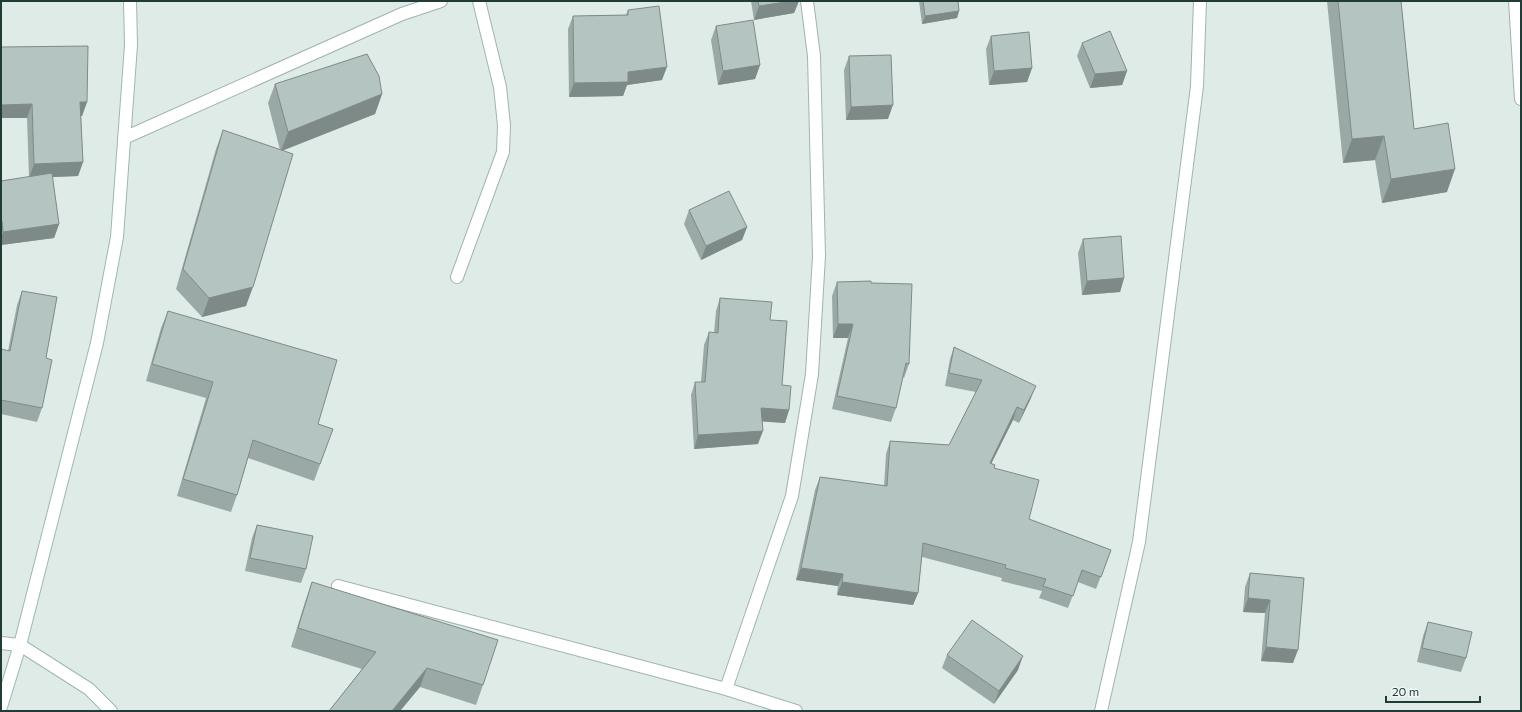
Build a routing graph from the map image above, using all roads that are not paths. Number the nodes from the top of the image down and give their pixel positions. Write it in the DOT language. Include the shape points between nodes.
graph roads {
  1 [pos="130,1"];
  2 [pos="441,1"];
  3 [pos="479,1"];
  4 [pos="807,1"];
  5 [pos="1200,1"];
  6 [pos="1515,1"];
  7 [pos="1521,99"];
  8 [pos="124,138"];
  9 [pos="457,277"];
  10 [pos="338,586"];
  11 [pos="1,643"];
  12 [pos="20,644"];
  13 [pos="726,689"];
  14 [pos="1,707"];
  15 [pos="111,711"];
  16 [pos="796,711"];
  17 [pos="1101,711"];
  1 -- 8 [label="street" via="131,44"];
  2 -- 8 [label="street" via="402,14"];
  3 -- 9 [label="street" via="500,87 504,125 503,152"];
  4 -- 13 [label="street" via="814,56 819,256 812,374 792,496"];
  5 -- 17 [label="street" via="1197,86 1139,542"];
  6 -- 7 [label="street"];
  8 -- 12 [label="street" via="117,237 97,343"];
  10 -- 13 [label="street"];
  11 -- 12 [label="street"];
  12 -- 14 [label="street"];
  12 -- 15 [label="street" via="89,689"];
  13 -- 16 [label="street"];
}
